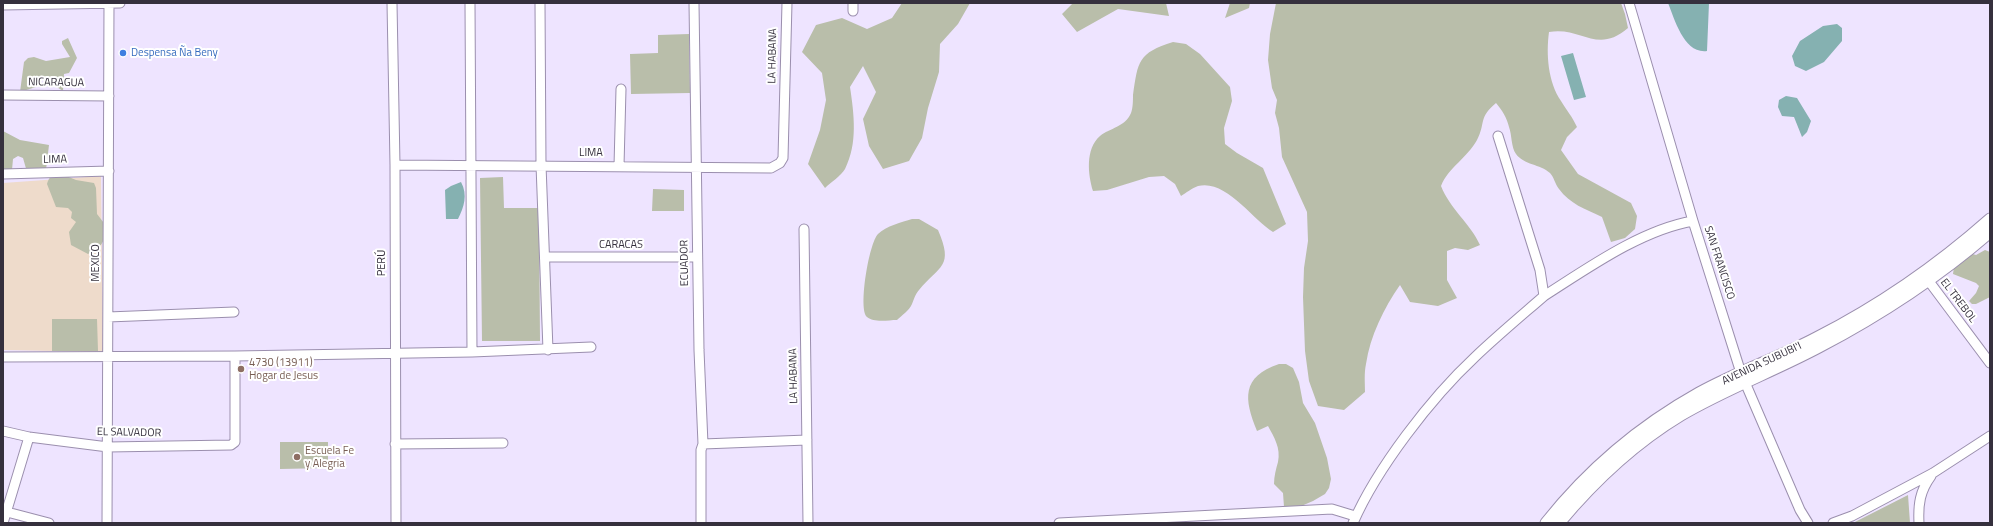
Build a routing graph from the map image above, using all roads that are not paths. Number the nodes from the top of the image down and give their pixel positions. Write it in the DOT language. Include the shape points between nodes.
graph roads {
  1 [pos="120,3"];
  2 [pos="392,3"];
  3 [pos="470,3"];
  4 [pos="540,3"];
  5 [pos="694,3"];
  6 [pos="786,3"];
  7 [pos="1629,3"];
  8 [pos="109,4"];
  9 [pos="3,5"];
  10 [pos="621,89"];
  11 [pos="3,95"];
  12 [pos="109,96"];
  13 [pos="1498,136"];
  14 [pos="783,158"];
  15 [pos="395,165"];
  16 [pos="472,165"];
  17 [pos="541,165"];
  18 [pos="619,166"];
  19 [pos="696,166"];
  20 [pos="109,171"];
  21 [pos="3,174"];
  22 [pos="1990,219"];
  23 [pos="1693,221"];
  24 [pos="804,229"];
  25 [pos="1990,232"];
  26 [pos="545,256"];
  27 [pos="697,257"];
  28 [pos="1925,277"];
  29 [pos="1544,296"];
  30 [pos="234,312"];
  31 [pos="108,317"];
  32 [pos="591,347"];
  33 [pos="548,350"];
  34 [pos="472,352"];
  35 [pos="394,353"];
  36 [pos="236,356"];
  37 [pos="3,357"];
  38 [pos="108,358"];
  39 [pos="1990,363"];
  40 [pos="1743,378"];
  41 [pos="3,431"];
  42 [pos="1990,436"];
  43 [pos="29,437"];
  44 [pos="807,440"];
  45 [pos="503,443"];
  46 [pos="395,444"];
  47 [pos="703,444"];
  48 [pos="108,447"];
  49 [pos="1933,473"];
  50 [pos="7,512"];
  51 [pos="1354,520"];
  52 [pos="3,523"];
  53 [pos="49,523"];
  54 [pos="107,523"];
  55 [pos="396,523"];
  56 [pos="701,523"];
  57 [pos="808,523"];
  58 [pos="1059,523"];
  59 [pos="1546,523"];
  60 [pos="1558,523"];
  61 [pos="1808,523"];
  62 [pos="1833,523"];
  63 [pos="1919,523"];
  1 -- 8 [label="street"];
  2 -- 15 [label="street, PERÚ"];
  3 -- 16 [label="street"];
  4 -- 17 [label="street"];
  5 -- 19 [label="street, ECUADOR"];
  6 -- 14 [label="street, LA HABANA"];
  7 -- 23 [label="street, SAN FRANCISCO"];
  8 -- 9 [label="street"];
  8 -- 12 [label="street, MEXICO"];
  10 -- 18 [label="street"];
  11 -- 12 [label="street, NICARAGUA"];
  12 -- 20 [label="street, MEXICO"];
  13 -- 29 [label="street" via="1540,270"];
  14 -- 19 [label="street, LIMA" via="772,168"];
  15 -- 16 [label="street, LIMA"];
  15 -- 35 [label="street, PERÚ"];
  16 -- 17 [label="street, LIMA"];
  16 -- 34 [label="street"];
  17 -- 18 [label="street, LIMA"];
  17 -- 26 [label="street"];
  18 -- 19 [label="street, LIMA"];
  19 -- 27 [label="street, ECUADOR"];
  20 -- 21 [label="street, LIMA"];
  20 -- 31 [label="street, MEXICO"];
  22 -- 28 [label="street, AVENIDA SUBUBI'I"];
  23 -- 29 [label="street" via="1661,229 1619,250"];
  23 -- 40 [label="street, SAN FRANCISCO"];
  24 -- 44 [label="street, LA HABANA"];
  25 -- 28 [label="street, AVENIDA SUBUBI'I"];
  26 -- 27 [label="street, CARACAS"];
  26 -- 33 [label="street"];
  27 -- 47 [label="street, ECUADOR"];
  28 -- 39 [label="street, EL TREBOL"];
  28 -- 40 [label="street, AVENIDA SUBUBI'I"];
  29 -- 51 [label="street" via="1474,357 1432,403 1383,469"];
  30 -- 31 [label="street"];
  31 -- 38 [label="street, MEXICO"];
  32 -- 33 [label="street"];
  33 -- 34 [label="street"];
  34 -- 35 [label="street"];
  35 -- 36 [label="street"];
  35 -- 46 [label="street, PERÚ"];
  36 -- 38 [label="street"];
  36 -- 48 [label="street, EL SALVADOR" via="235,442 231,445"];
  37 -- 38 [label="street"];
  38 -- 48 [label="street, MEXICO"];
  40 -- 59 [label="street, AVENIDA SUBUBI'I" via="1700,393 1625,442 1577,487"];
  40 -- 60 [label="street, AVENIDA SUBUBI'I" via="1652,434 1606,471"];
  40 -- 61 [label="street, SAN FRANCISCO"];
  41 -- 43 [label="street, EL SALVADOR"];
  42 -- 49 [label="street"];
  43 -- 48 [label="street, EL SALVADOR"];
  43 -- 50 [label="street"];
  44 -- 47 [label="street"];
  44 -- 57 [label="street, LA HABANA"];
  45 -- 46 [label="street"];
  46 -- 55 [label="street, PERÚ"];
  47 -- 56 [label="street, ECUADOR"];
  48 -- 54 [label="street, MEXICO"];
  49 -- 62 [label="street" via="1852,516"];
  49 -- 63 [label="street" via="1919,496"];
  50 -- 52 [label="street"];
  50 -- 53 [label="street"];
  51 -- 58 [label="street" via="1332,509"];
}
